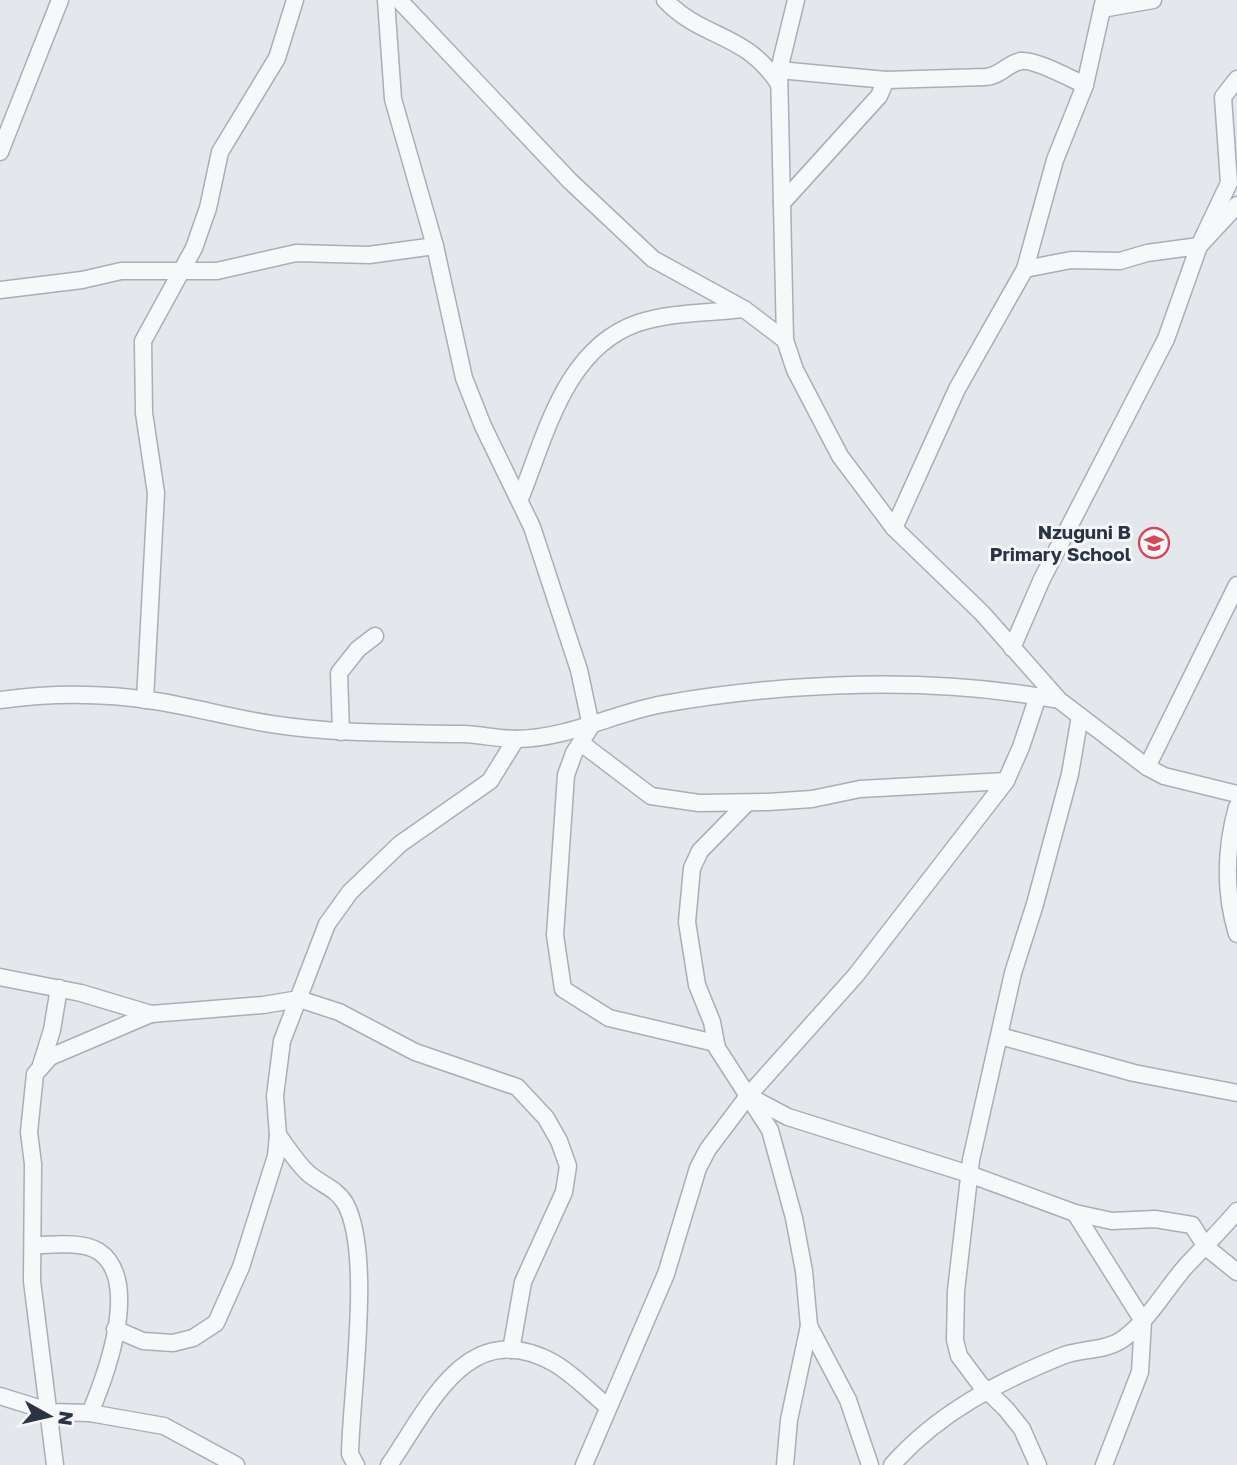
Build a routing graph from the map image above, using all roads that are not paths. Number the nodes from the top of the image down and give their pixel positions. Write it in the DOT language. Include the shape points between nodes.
graph roads {
  1 [pos="60,0"];
  2 [pos="295,0"];
  3 [pos="386,0"];
  4 [pos="399,0"];
  5 [pos="665,0"];
  6 [pos="796,0"];
  7 [pos="1153,0"];
  8 [pos="1103,5"];
  9 [pos="779,77"];
  10 [pos="1237,79"];
  11 [pos="886,80"];
  12 [pos="1085,85"];
  13 [pos="0,152"];
  14 [pos="782,203"];
  15 [pos="1237,205"];
  16 [pos="435,246"];
  17 [pos="1199,246"];
  18 [pos="1025,269"];
  19 [pos="180,270"];
  20 [pos="0,290"];
  21 [pos="744,309"];
  22 [pos="785,340"];
  23 [pos="520,499"];
  24 [pos="894,528"];
  25 [pos="1237,585"];
  26 [pos="374,636"];
  27 [pos="1012,648"];
  28 [pos="1038,696"];
  29 [pos="0,700"];
  30 [pos="145,700"];
  31 [pos="1059,700"];
  32 [pos="1080,716"];
  33 [pos="592,726"];
  34 [pos="341,732"];
  35 [pos="516,739"];
  36 [pos="581,743"];
  37 [pos="1147,767"];
  38 [pos="1006,781"];
  39 [pos="1237,794"];
  40 [pos="747,803"];
  41 [pos="1237,807"];
  42 [pos="1237,934"];
  43 [pos="0,977"];
  44 [pos="59,988"];
  45 [pos="299,999"];
  46 [pos="150,1014"];
  47 [pos="1000,1036"];
  48 [pos="715,1043"];
  49 [pos="41,1065"];
  50 [pos="1237,1093"];
  51 [pos="748,1096"];
  52 [pos="278,1135"];
  53 [pos="969,1174"];
  54 [pos="1237,1211"];
  55 [pos="1075,1213"];
  56 [pos="34,1245"];
  57 [pos="1206,1247"];
  58 [pos="1237,1272"];
  59 [pos="1143,1321"];
  60 [pos="808,1326"];
  61 [pos="115,1329"];
  62 [pos="511,1350"];
  63 [pos="986,1390"];
  64 [pos="0,1395"];
  65 [pos="608,1407"];
  66 [pos="51,1412"];
  67 [pos="90,1413"];
  68 [pos="55,1465"];
  69 [pos="236,1465"];
  70 [pos="356,1465"];
  71 [pos="389,1465"];
  72 [pos="584,1465"];
  73 [pos="785,1465"];
  74 [pos="870,1465"];
  75 [pos="892,1465"];
  76 [pos="1038,1465"];
  77 [pos="1104,1465"];
  1 -- 13 [label="street"];
  2 -- 19 [label="street" via="277,58 220,152 199,236"];
  3 -- 16 [label="street" via="393,99"];
  4 -- 21 [label="street" via="570,181 653,259"];
  5 -- 9 [label="street" via="687,20 738,42"];
  6 -- 9 [label="street"];
  7 -- 8 [label="street"];
  8 -- 12 [label="street"];
  9 -- 11 [label="street"];
  9 -- 14 [label="street"];
  10 -- 17 [label="street" via="1223,97 1229,183"];
  11 -- 12 [label="street" via="994,76 1020,61"];
  11 -- 14 [label="street" via="879,96"];
  12 -- 18 [label="street" via="1055,160"];
  14 -- 22 [label="street"];
  15 -- 17 [label="street"];
  16 -- 19 [label="street" via="369,255 296,253 217,271"];
  16 -- 23 [label="street" via="464,378 482,426"];
  17 -- 18 [label="street" via="1120,261 1071,260"];
  17 -- 27 [label="street" via="1166,339 1042,579"];
  18 -- 24 [label="street" via="957,389"];
  19 -- 20 [label="street" via="121,271 82,281"];
  19 -- 30 [label="street" via="145,335 142,350 144,413 156,493"];
  21 -- 22 [label="street"];
  21 -- 23 [label="street" via="639,323 594,348 570,378"];
  22 -- 24 [label="street" via="795,370 840,456"];
  23 -- 33 [label="street" via="561,614"];
  24 -- 27 [label="street"];
  25 -- 37 [label="street"];
  26 -- 34 [label="street" via="339,673"];
  27 -- 31 [label="street"];
  28 -- 31 [label="street"];
  28 -- 33 [label="street" via="816,685 647,707"];
  28 -- 38 [label="street"];
  29 -- 30 [label="street" via="44,694"];
  30 -- 34 [label="street"];
  31 -- 32 [label="street"];
  32 -- 37 [label="street"];
  32 -- 47 [label="street" via="1070,774 1013,973"];
  33 -- 35 [label="street"];
  33 -- 36 [label="street"];
  34 -- 35 [label="street"];
  35 -- 45 [label="street" via="483,787 400,844 350,892 320,938"];
  36 -- 40 [label="street" via="651,796"];
  36 -- 48 [label="street" via="566,775 555,935 563,989 609,1018"];
  37 -- 39 [label="street" via="1164,776"];
  38 -- 40 [label="street" via="860,789 812,799"];
  38 -- 51 [label="street" via="856,975"];
  40 -- 48 [label="street" via="700,851 689,887 692,959"];
  41 -- 42 [label="street" via="1229,840 1227,895"];
  43 -- 44 [label="street"];
  44 -- 46 [label="street"];
  44 -- 49 [label="street"];
  45 -- 46 [label="street"];
  45 -- 52 [label="street" via="278,1061"];
  45 -- 62 [label="street" via="339,1012 415,1052 517,1087 546,1118 567,1158 567,1180 526,1270"];
  46 -- 49 [label="street"];
  47 -- 50 [label="street" via="1134,1073"];
  47 -- 53 [label="street"];
  48 -- 51 [label="street"];
  49 -- 56 [label="street" via="30,1106"];
  51 -- 53 [label="street" via="788,1117"];
  51 -- 60 [label="street" via="769,1130 789,1195 804,1271"];
  51 -- 65 [label="street" via="720,1130 698,1168 666,1274"];
  52 -- 61 [label="street" via="241,1267 216,1323 193,1338 173,1343 143,1341"];
  52 -- 70 [label="street" via="309,1174 344,1200 354,1220 358,1271 350,1454"];
  53 -- 55 [label="street"];
  53 -- 63 [label="street" via="955,1340 962,1362"];
  54 -- 57 [label="street"];
  55 -- 57 [label="street" via="1112,1221 1149,1218 1186,1223 1195,1228"];
  55 -- 59 [label="street"];
  56 -- 61 [label="street" via="88,1247 107,1259 120,1283"];
  56 -- 66 [label="street" via="34,1312"];
  57 -- 58 [label="street"];
  57 -- 59 [label="street"];
  59 -- 63 [label="street" via="1104,1348 1065,1355"];
  59 -- 77 [label="street" via="1140,1372"];
  60 -- 73 [label="street"];
  60 -- 74 [label="street" via="852,1409"];
  61 -- 67 [label="street"];
  62 -- 65 [label="street" via="555,1363"];
  62 -- 71 [label="street" via="481,1353 460,1366"];
  63 -- 75 [label="street" via="916,1440"];
  63 -- 76 [label="street" via="1022,1429"];
  64 -- 66 [label="street"];
  65 -- 72 [label="street"];
  66 -- 67 [label="street"];
  66 -- 68 [label="street"];
  67 -- 69 [label="street" via="164,1426"];
}
